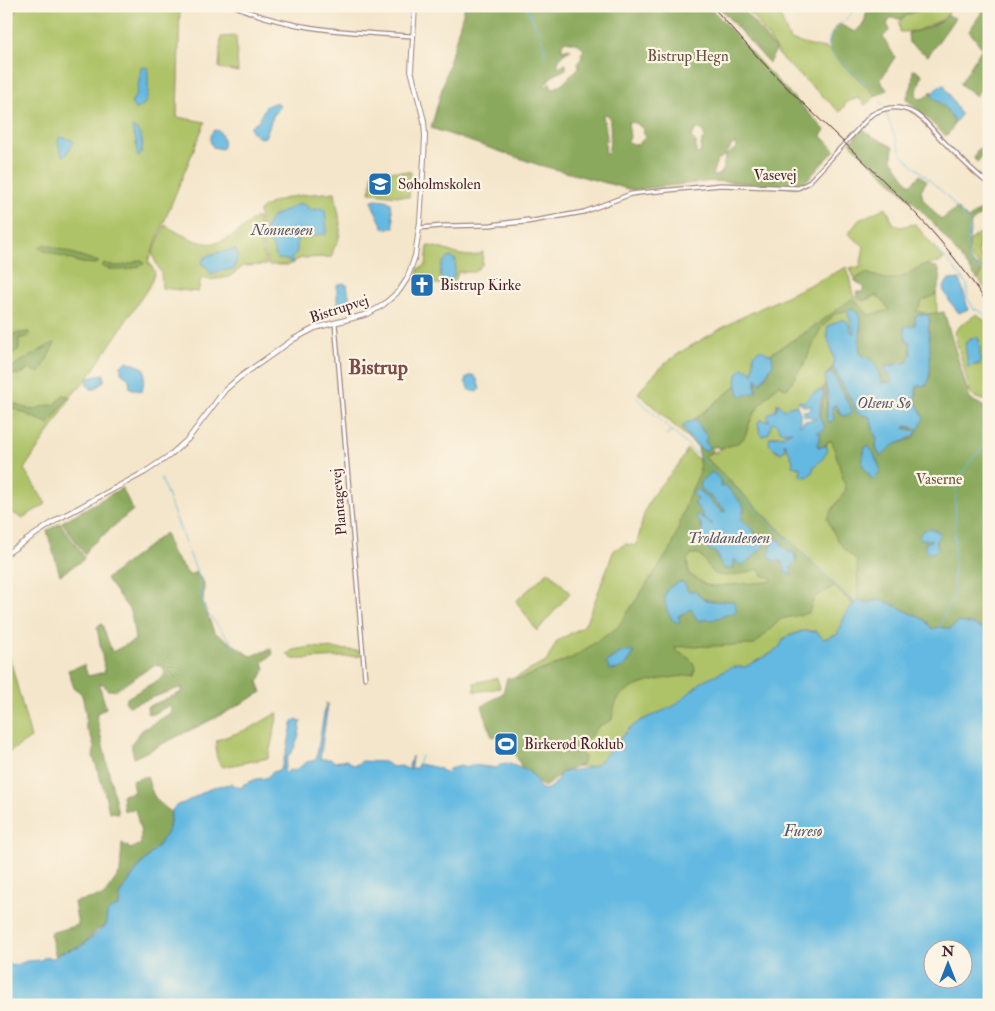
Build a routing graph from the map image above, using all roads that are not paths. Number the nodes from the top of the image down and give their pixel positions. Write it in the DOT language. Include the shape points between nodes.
graph roads {
  1 [pos="235,6"];
  2 [pos="415,6"];
  3 [pos="412,36"];
  4 [pos="989,184"];
  5 [pos="419,228"];
  6 [pos="335,323"];
  7 [pos="6,554"];
  8 [pos="365,678"];
  1 -- 3 [label="street" via="265,18 299,26"];
  2 -- 3 [label="main road, Bistrupvej"];
  3 -- 5 [label="main road, Bistrupvej" via="410,70 425,136"];
  4 -- 5 [label="street, Vasevej" via="918,116 906,109 892,108 871,115 808,183 798,188 721,185 631,194 594,209 553,218"];
  5 -- 6 [label="main road, Bistrupvej" via="411,268 399,291 368,314"];
  6 -- 7 [label="main road, Bistrupvej" via="299,336 233,382 188,439 169,456 58,519"];
  6 -- 8 [label="street, Plantagevej"];
}
